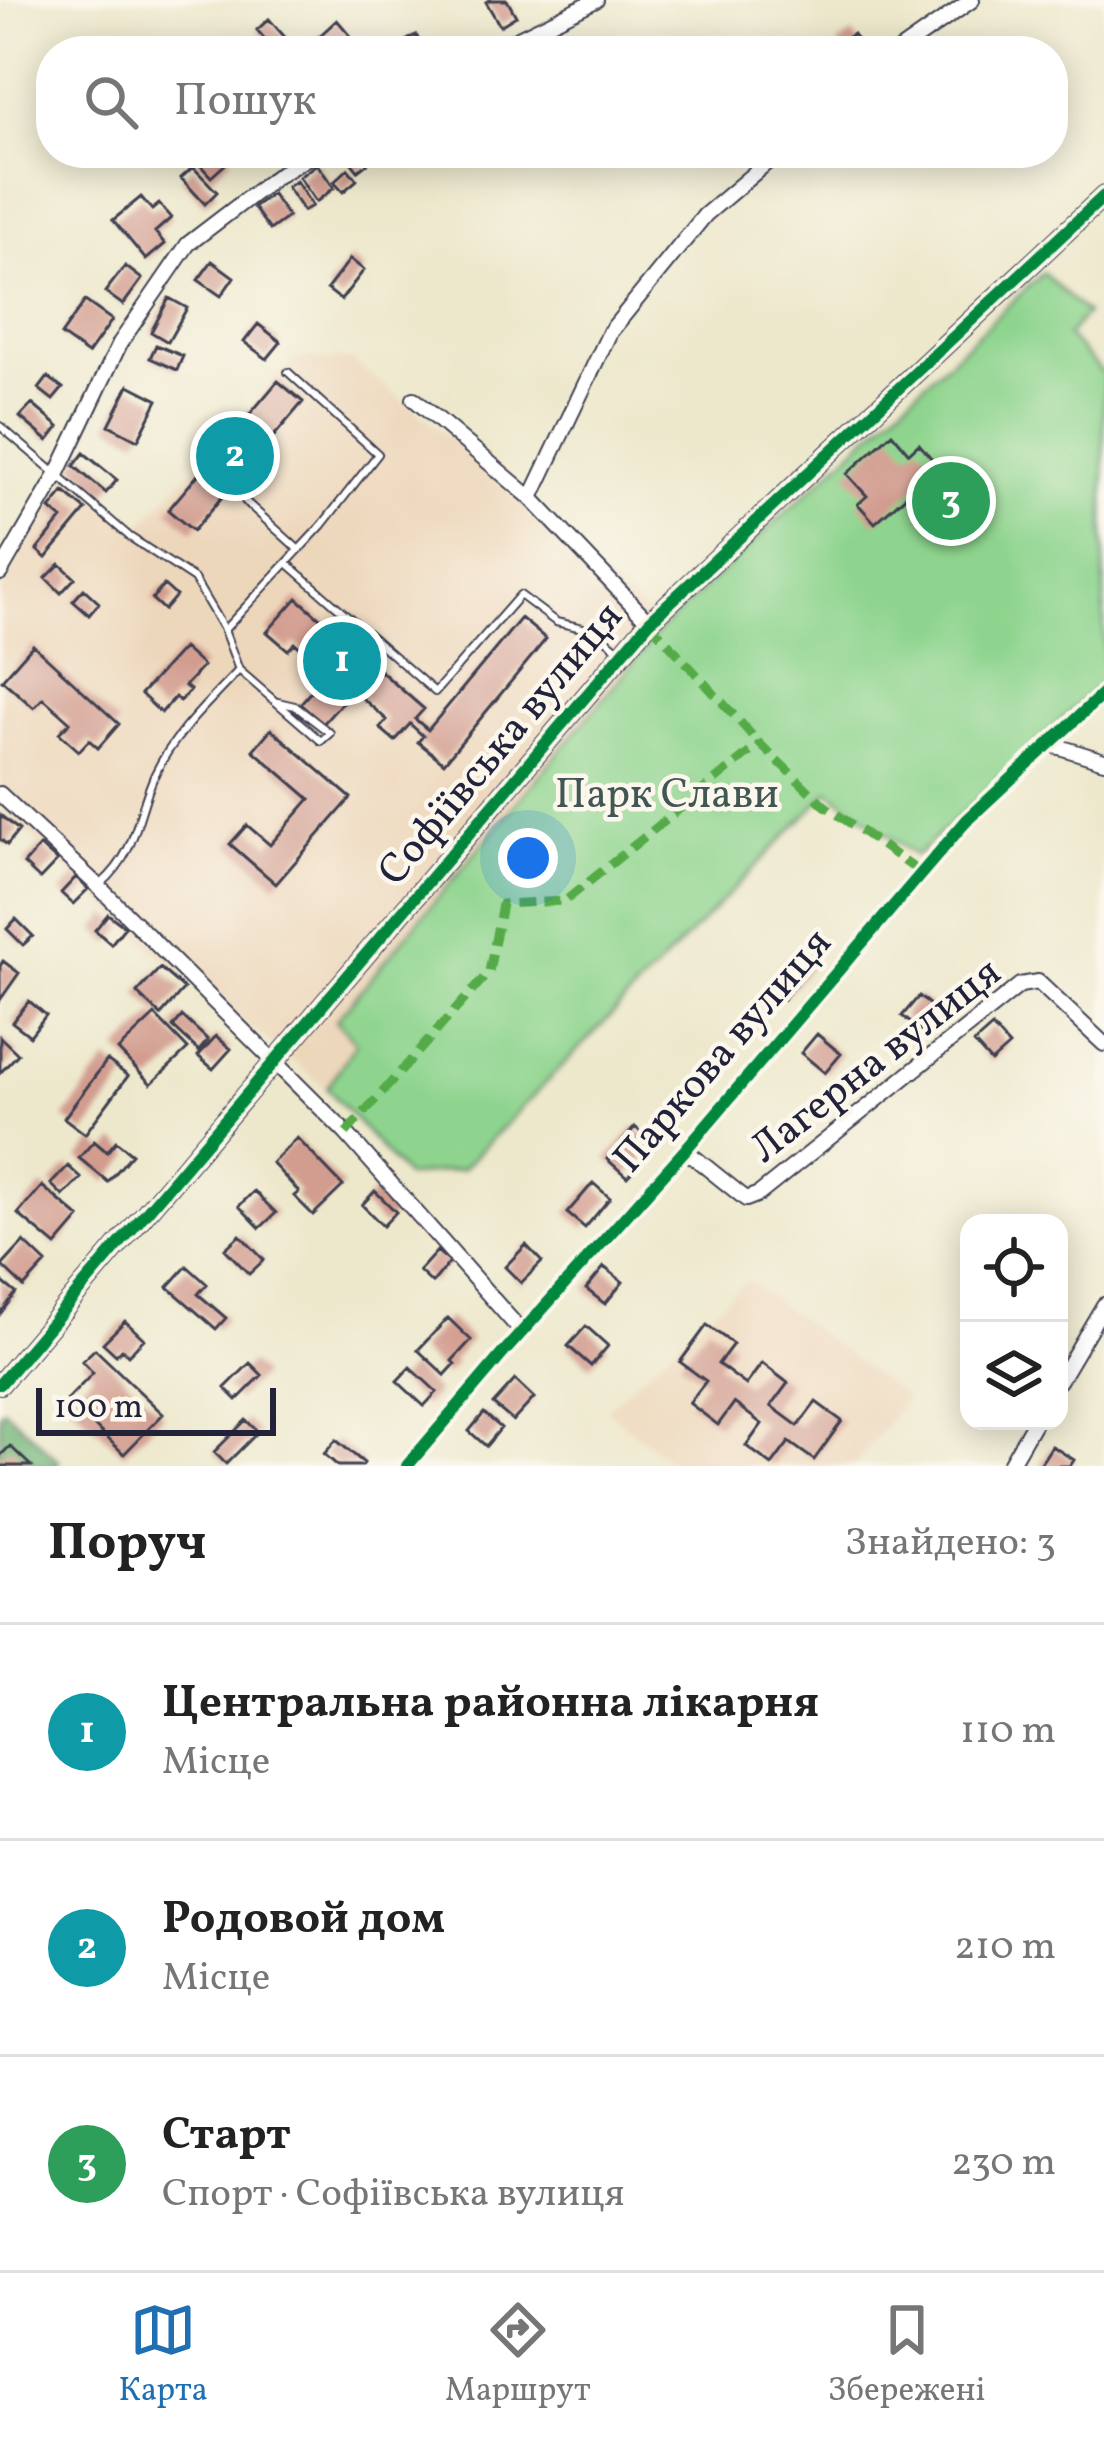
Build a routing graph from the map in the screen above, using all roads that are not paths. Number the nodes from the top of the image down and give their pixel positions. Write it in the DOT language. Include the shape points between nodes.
graph roads {
  1 [pos="596,0"];
  2 [pos="972,0"];
  3 [pos="523,36"];
  4 [pos="920,36"];
  5 [pos="290,168"];
  6 [pos="760,168"];
  7 [pos="1104,196"];
  8 [pos="288,372"];
  9 [pos="414,399"];
  10 [pos="0,425"];
  11 [pos="57,475"];
  12 [pos="531,499"];
  13 [pos="245,501"];
  14 [pos="299,550"];
  15 [pos="287,563"];
  16 [pos="0,573"];
  17 [pos="649,622"];
  18 [pos="224,630"];
  19 [pos="623,653"];
  20 [pos="238,670"];
  21 [pos="1104,693"];
  22 [pos="278,702"];
  23 [pos="1049,744"];
  24 [pos="1104,761"];
  25 [pos="0,794"];
  26 [pos="98,886"];
  27 [pos="1104,1044"];
  28 [pos="275,1061"];
  29 [pos="685,1150"];
  30 [pos="1104,1305"];
  31 [pos="522,1332"];
  32 [pos="1068,1366"];
  33 [pos="0,1384"];
  34 [pos="1030,1430"];
  35 [pos="407,1466"];
  36 [pos="1009,1466"];
  1 -- 3 [label="street"];
  2 -- 4 [label="street"];
  5 -- 11 [label="street" via="188,244 120,343"];
  6 -- 12 [label="street" via="705,215 610,332"];
  7 -- 17 [label="street, Софіївська вулиця"];
  8 -- 14 [label="lane" via="379,454"];
  9 -- 12 [label="street"];
  10 -- 11 [label="lane"];
  11 -- 16 [label="street"];
  11 -- 18 [label="lane" via="194,579"];
  12 -- 17 [label="street"];
  13 -- 14 [label="lane"];
  14 -- 15 [label="lane"];
  15 -- 18 [label="lane"];
  15 -- 19 [label="lane" via="435,692 520,595"];
  17 -- 19 [label="street, Софіївська вулиця"];
  18 -- 20 [label="lane"];
  19 -- 28 [label="street, Софіївська вулиця"];
  20 -- 22 [label="lane"];
  20 -- 26 [label="lane" via="155,775 124,860"];
  21 -- 23 [label="street, Паркова вулиця"];
  22 -- 22 [label="lane" via="321,741 330,733 295,706"];
  23 -- 24 [label="street"];
  23 -- 29 [label="street, Паркова вулиця" via="956,833"];
  25 -- 26 [label="street"];
  26 -- 28 [label="street"];
  27 -- 29 [label="street, Лагерна вулиця" via="1038,982 1020,985 759,1194 746,1199"];
  28 -- 31 [label="street"];
  28 -- 33 [label="street, Софіївська вулиця"];
  29 -- 31 [label="street, Паркова вулиця"];
  30 -- 32 [label="street"];
  31 -- 35 [label="street, Паркова вулиця"];
  34 -- 36 [label="street"];
}
